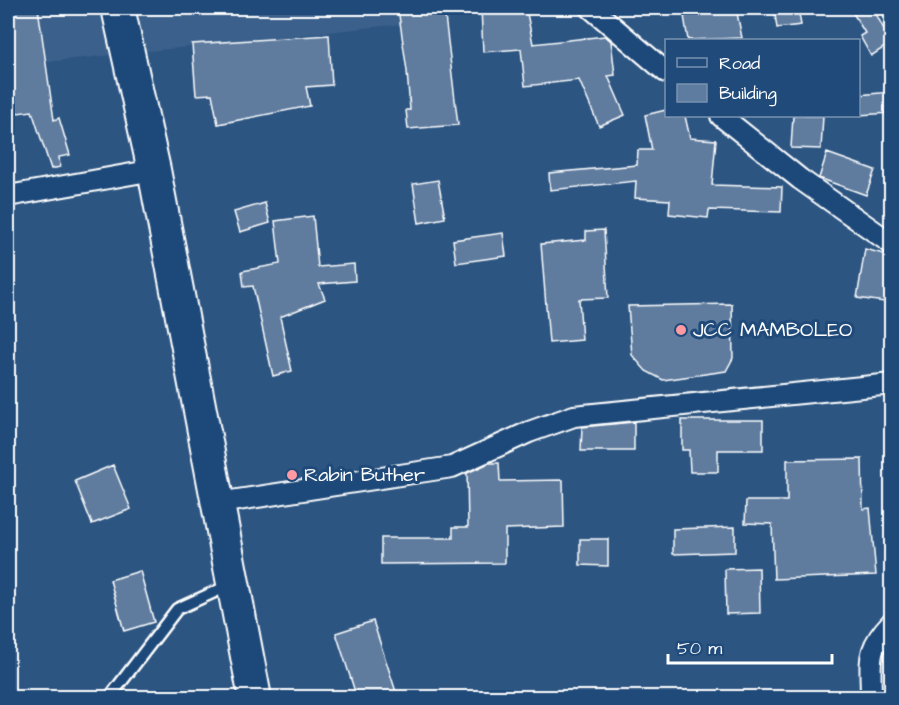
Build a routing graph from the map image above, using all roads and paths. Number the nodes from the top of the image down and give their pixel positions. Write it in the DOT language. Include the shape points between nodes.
graph roads {
  1 [pos="118,8"];
  2 [pos="591,8"];
  3 [pos="665,71"];
  4 [pos="722,117"];
  5 [pos="154,170"];
  6 [pos="8,196"];
  7 [pos="891,244"];
  8 [pos="891,384"];
  9 [pos="218,503"];
  10 [pos="233,583"];
  11 [pos="891,622"];
  12 [pos="109,698"];
  13 [pos="255,698"];
  14 [pos="871,698"];
  1 -- 5 [label="main road"];
  2 -- 3 [label="street"];
  4 -- 7 [label="street"];
  5 -- 6 [label="street"];
  5 -- 9 [label="main road"];
  8 -- 9 [label="street" via="574,416 452,467"];
  9 -- 10 [label="main road"];
  10 -- 12 [label="lane" via="177,609"];
  10 -- 13 [label="main road"];
  11 -- 14 [label="street" via="876,637 871,652"];
}
